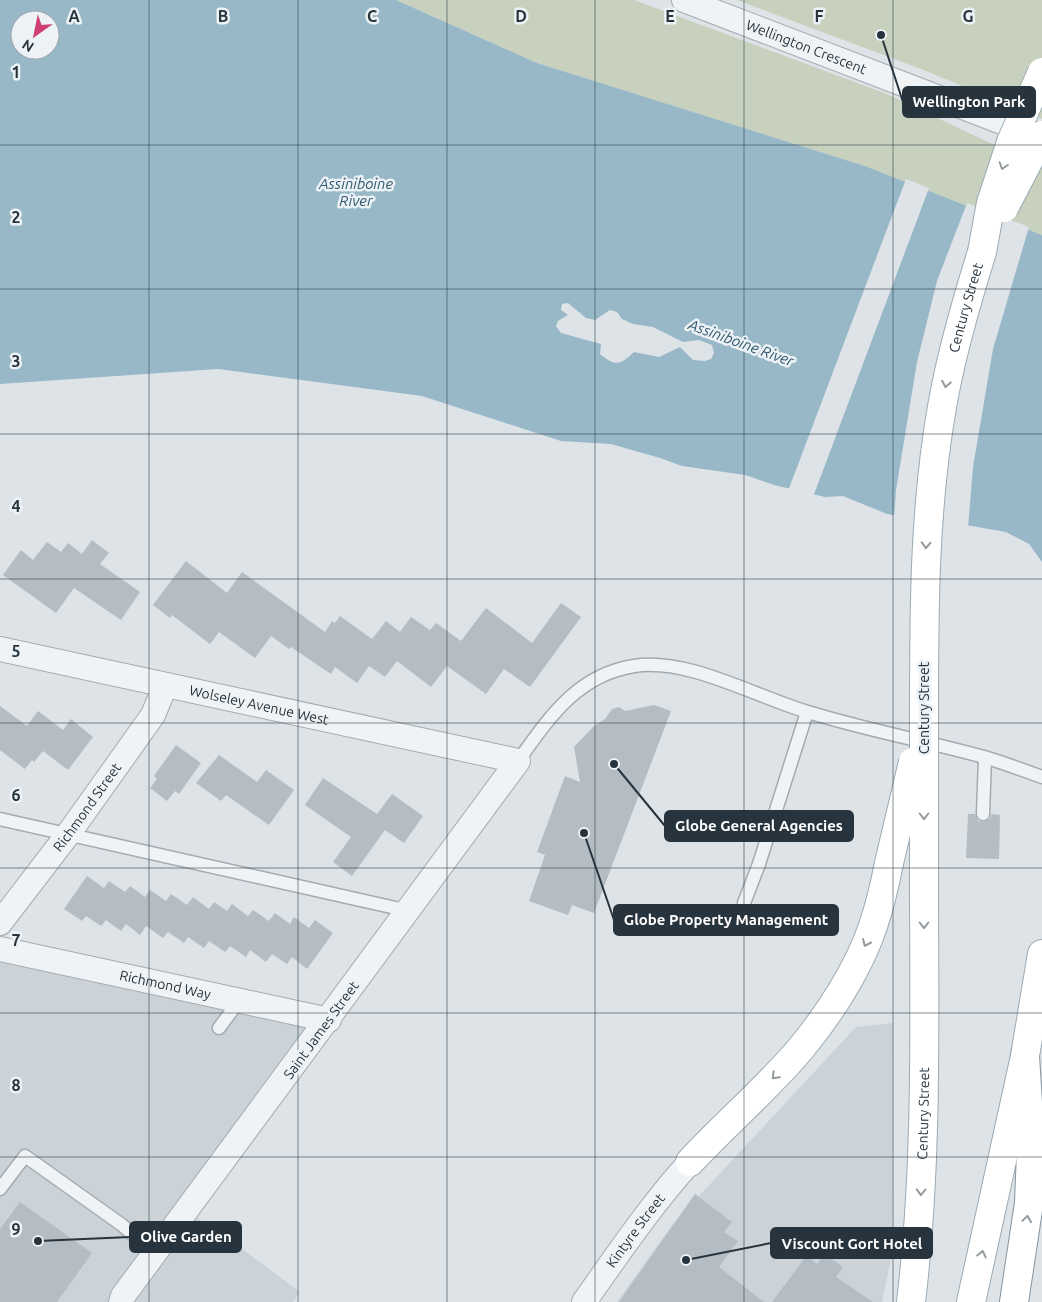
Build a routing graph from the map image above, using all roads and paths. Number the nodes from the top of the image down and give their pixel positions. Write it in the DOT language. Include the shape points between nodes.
graph roads {
  1 [pos="684,0"];
  2 [pos="1042,72"];
  3 [pos="1042,136"];
  4 [pos="982,252"];
  5 [pos="0,649"];
  6 [pos="165,686"];
  7 [pos="807,712"];
  8 [pos="924,714"];
  9 [pos="985,758"];
  10 [pos="518,761"];
  11 [pos="1042,776"];
  12 [pos="983,814"];
  13 [pos="0,819"];
  14 [pos="69,833"];
  15 [pos="744,903"];
  16 [pos="409,911"];
  17 [pos="0,922"];
  18 [pos="0,949"];
  19 [pos="1042,954"];
  20 [pos="239,1000"];
  21 [pos="329,1020"];
  22 [pos="219,1028"];
  23 [pos="1025,1056"];
  24 [pos="690,1162"];
  25 [pos="0,1189"];
  26 [pos="154,1253"];
  27 [pos="120,1300"];
  28 [pos="584,1302"];
  29 [pos="911,1302"];
  30 [pos="971,1302"];
  31 [pos="1014,1302"];
  1 -- 3 [label="street, Wellington Crescent"];
  2 -- 4 [label="main road, one-way, bridge" via="1011,142 991,203"];
  3 -- 4 [label="main road, Century Street, bridge"];
  4 -- 8 [label="main road, Century Street, one-way" via="951,360 935,452 924,586"];
  5 -- 6 [label="street, Wolseley Avenue West"];
  6 -- 10 [label="street, Wolseley Avenue West"];
  6 -- 14 [label="street, Richmond Street" via="153,715"];
  7 -- 9 [label="lane"];
  7 -- 10 [label="lane" via="670,665 633,666 610,672 572,695 552,713"];
  7 -- 15 [label="lane"];
  8 -- 24 [label="main road, one-way, bridge" via="873,928 845,985 801,1048"];
  8 -- 29 [label="main road, Century Street, one-way, bridge" via="921,1195"];
  9 -- 11 [label="lane"];
  9 -- 12 [label="lane"];
  10 -- 16 [label="street, Saint James Street"];
  13 -- 14 [label="lane"];
  14 -- 16 [label="lane"];
  14 -- 17 [label="street, Richmond Street"];
  16 -- 21 [label="street, Saint James Street"];
  18 -- 20 [label="street, Richmond Way"];
  19 -- 23 [label="main road"];
  20 -- 21 [label="street, Richmond Way"];
  20 -- 22 [label="lane"];
  21 -- 26 [label="street, Saint James Street"];
  30 -- 23 [label="main road, one-way"];
  31 -- 23 [label="main road, one-way" via="1029,1203 1031,1151"];
  24 -- 28 [label="street, Kintyre Street" via="630,1237"];
  25 -- 26 [label="lane" via="26,1156 122,1225"];
  26 -- 27 [label="street, Saint James Street"];
}
